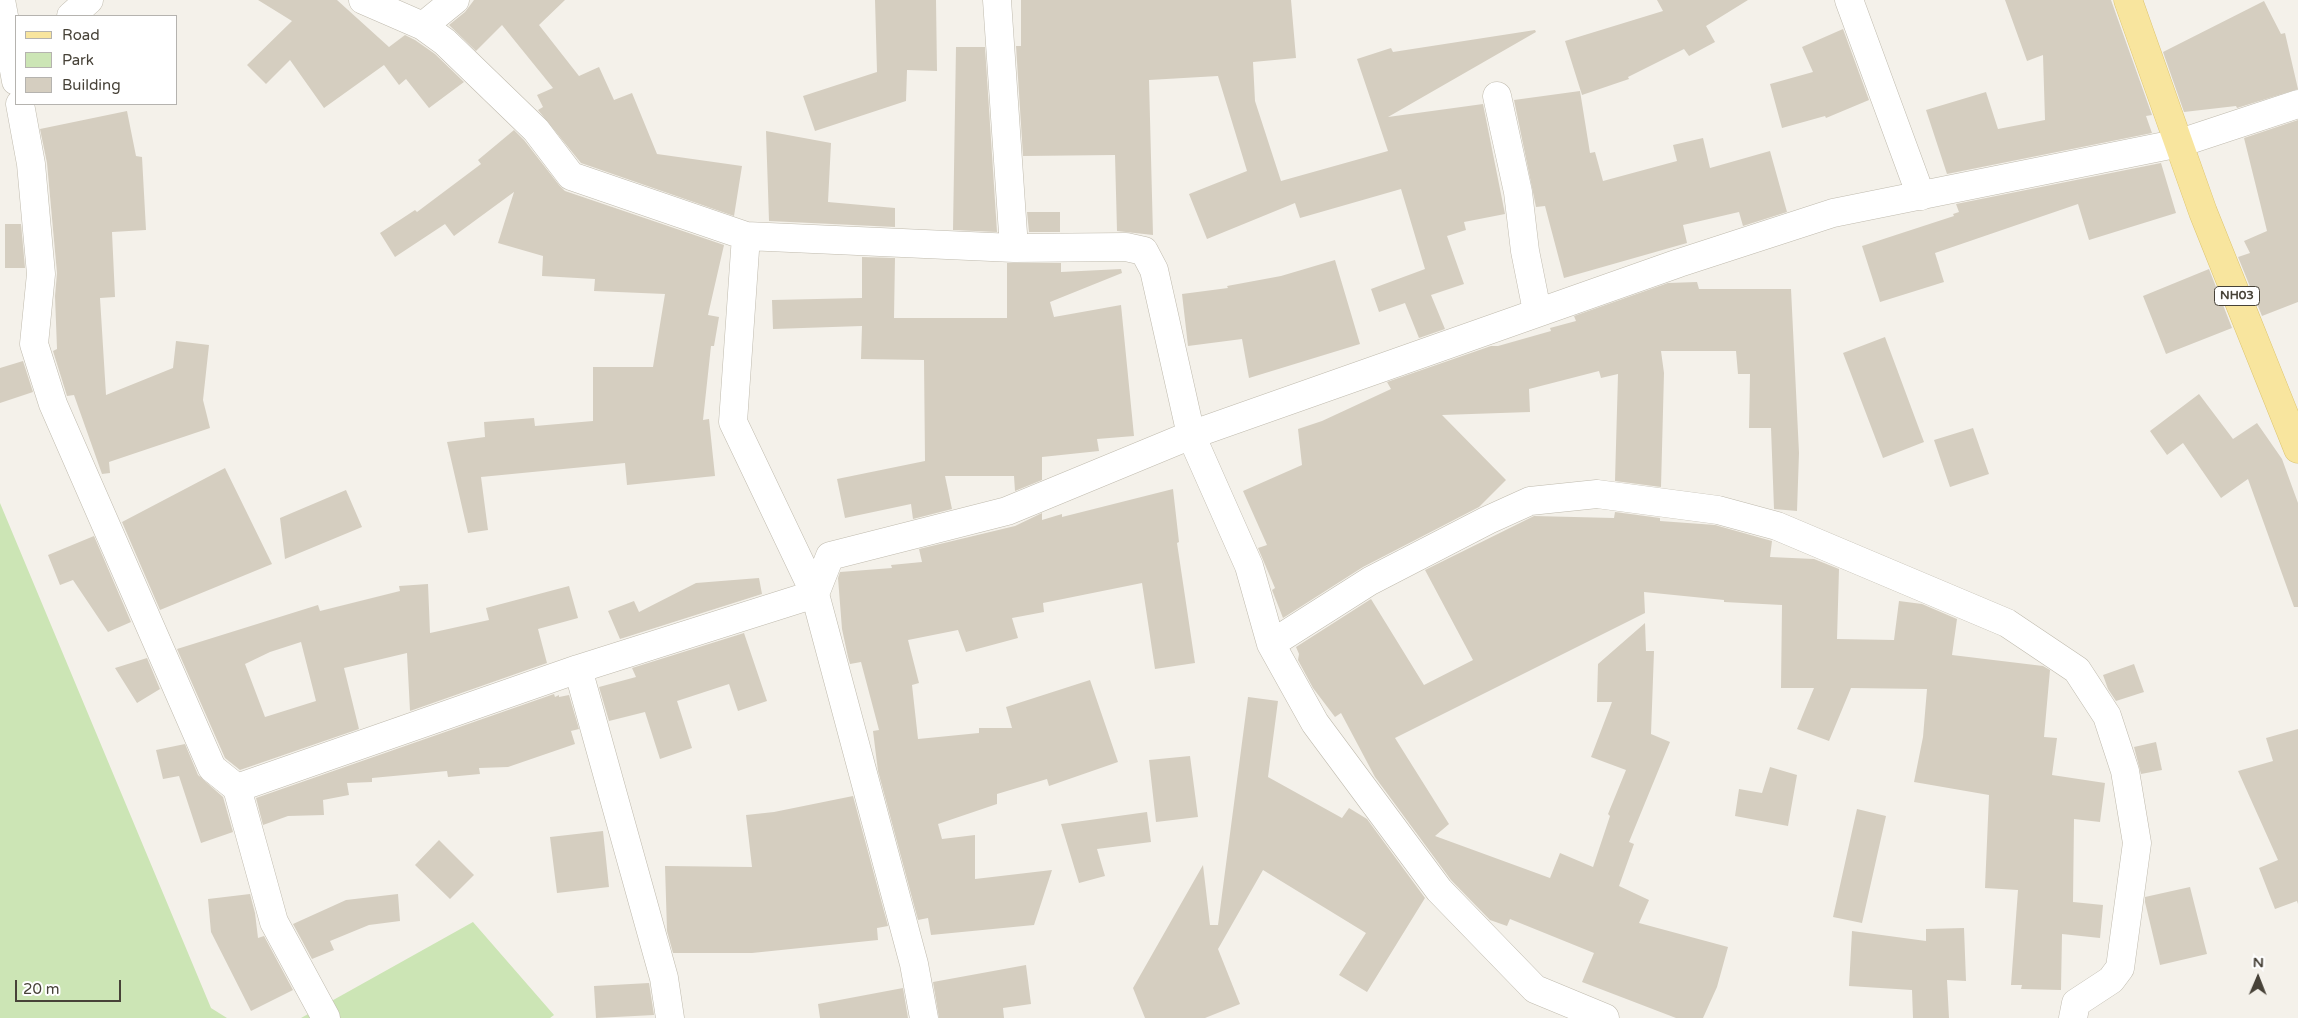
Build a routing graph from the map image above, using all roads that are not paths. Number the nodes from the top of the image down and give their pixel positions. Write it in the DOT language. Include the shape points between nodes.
graph roads {
  1 [pos="1,0"];
  2 [pos="89,0"];
  3 [pos="363,0"];
  4 [pos="455,0"];
  5 [pos="996,0"];
  6 [pos="1849,0"];
  7 [pos="2128,0"];
  8 [pos="72,15"];
  9 [pos="423,26"];
  10 [pos="13,44"];
  11 [pos="15,69"];
  12 [pos="1497,96"];
  13 [pos="2298,104"];
  14 [pos="20,105"];
  15 [pos="2180,142"];
  16 [pos="1922,196"];
  17 [pos="746,236"];
  18 [pos="1014,248"];
  19 [pos="1536,312"];
  20 [pos="1191,434"];
  21 [pos="2298,449"];
  22 [pos="815,594"];
  23 [pos="1271,644"];
  24 [pos="578,669"];
  25 [pos="238,788"];
  26 [pos="326,1018"];
  27 [pos="670,1018"];
  28 [pos="924,1018"];
  29 [pos="1605,1018"];
  30 [pos="2073,1018"];
  1 -- 10 [label="street"];
  2 -- 8 [label="street"];
  3 -- 9 [label="street"];
  4 -- 9 [label="street"];
  5 -- 18 [label="street"];
  6 -- 16 [label="street"];
  7 -- 15 [label="main road, NH03"];
  9 -- 17 [label="street" via="445,42 536,130 571,176"];
  10 -- 11 [label="street"];
  12 -- 19 [label="street" via="1518,192"];
  13 -- 15 [label="street"];
  14 -- 25 [label="street" via="31,164 41,274 34,344 53,404 212,768"];
  15 -- 16 [label="street"];
  15 -- 21 [label="main road, NH03" via="2203,212"];
  16 -- 19 [label="street" via="1833,213"];
  17 -- 18 [label="street"];
  17 -- 22 [label="street" via="733,422"];
  18 -- 20 [label="street" via="1126,247 1144,251 1154,270"];
  19 -- 20 [label="street"];
  20 -- 22 [label="street" via="1007,511 830,556"];
  20 -- 23 [label="street" via="1249,566"];
  22 -- 24 [label="street"];
  22 -- 28 [label="street" via="914,964"];
  23 -- 29 [label="street" via="1315,722 1439,890 1535,989"];
  23 -- 30 [label="street" via="1370,581 1488,520 1530,501 1597,494 1718,510 1777,526 2007,623 2077,670 2107,716 2125,771 2137,842 2120,968 2111,980 2076,1003"];
  24 -- 25 [label="street"];
  24 -- 27 [label="street" via="664,978"];
  25 -- 26 [label="street" via="274,922"];
}
